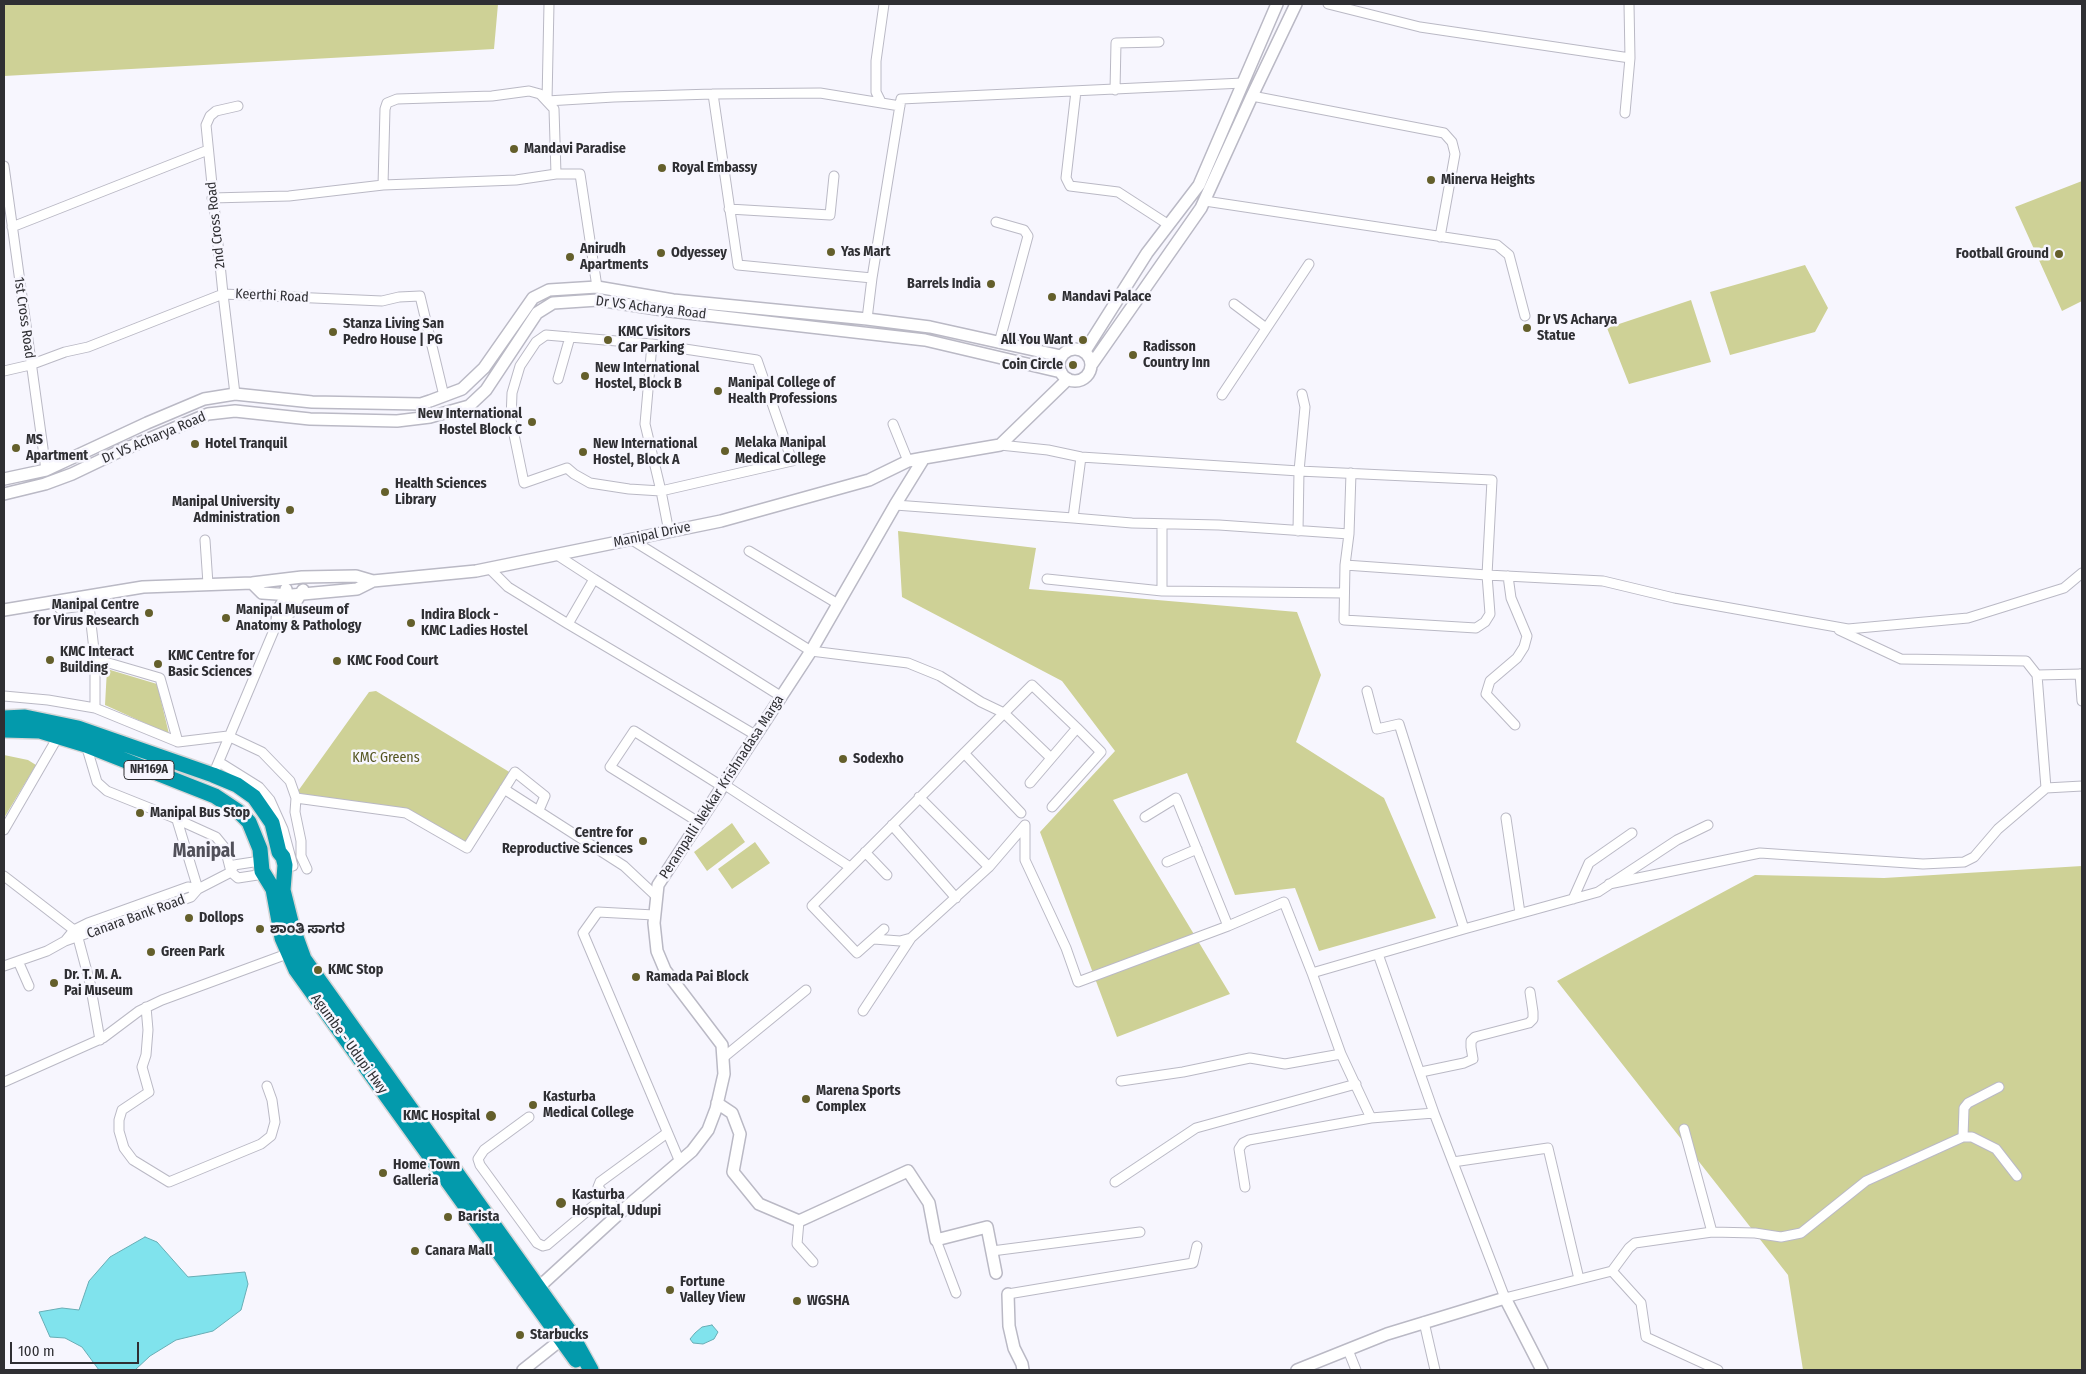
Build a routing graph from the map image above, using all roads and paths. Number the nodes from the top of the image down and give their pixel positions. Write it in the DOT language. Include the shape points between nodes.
graph roads {
  1 [pos="549,4"];
  2 [pos="884,4"];
  3 [pos="1277,4"];
  4 [pos="1296,4"];
  5 [pos="1328,4"];
  6 [pos="1629,4"];
  7 [pos="1159,42"];
  8 [pos="1630,58"];
  9 [pos="1243,83"];
  10 [pos="1115,90"];
  11 [pos="1076,91"];
  12 [pos="714,94"];
  13 [pos="1252,96"];
  14 [pos="547,101"];
  15 [pos="881,102"];
  16 [pos="238,106"];
  17 [pos="900,106"];
  18 [pos="1625,113"];
  19 [pos="208,150"];
  20 [pos="4,166"];
  21 [pos="556,174"];
  22 [pos="834,176"];
  23 [pos="383,185"];
  24 [pos="212,198"];
  25 [pos="1205,201"];
  26 [pos="729,209"];
  27 [pos="996,222"];
  28 [pos="1169,224"];
  29 [pos="12,227"];
  30 [pos="1440,237"];
  31 [pos="1309,264"];
  32 [pos="872,278"];
  33 [pos="597,287"];
  34 [pos="223,294"];
  35 [pos="673,300"];
  36 [pos="1234,304"];
  37 [pos="670,311"];
  38 [pos="1525,316"];
  39 [pos="867,319"];
  40 [pos="1266,328"];
  41 [pos="570,337"];
  42 [pos="999,343"];
  43 [pos="652,344"];
  44 [pos="1085,351"];
  45 [pos="1061,356"];
  46 [pos="1092,364"];
  47 [pos="30,366"];
  48 [pos="4,371"];
  49 [pos="1065,376"];
  50 [pos="558,379"];
  51 [pos="236,394"];
  52 [pos="1302,394"];
  53 [pos="1052,395"];
  54 [pos="1222,395"];
  55 [pos="444,396"];
  56 [pos="312,402"];
  57 [pos="1040,406"];
  58 [pos="310,420"];
  59 [pos="892,424"];
  60 [pos="113,439"];
  61 [pos="1000,445"];
  62 [pos="120,451"];
  63 [pos="1082,457"];
  64 [pos="924,458"];
  65 [pos="908,461"];
  66 [pos="46,470"];
  67 [pos="1299,471"];
  68 [pos="1351,473"];
  69 [pos="4,479"];
  70 [pos="661,491"];
  71 [pos="4,494"];
  72 [pos="895,505"];
  73 [pos="1073,518"];
  74 [pos="1162,524"];
  75 [pos="1298,531"];
  76 [pos="669,532"];
  77 [pos="1348,534"];
  78 [pos="205,540"];
  79 [pos="632,540"];
  80 [pos="749,551"];
  81 [pos="557,555"];
  82 [pos="1345,564"];
  83 [pos="490,569"];
  84 [pos="2082,573"];
  85 [pos="1487,575"];
  86 [pos="1508,576"];
  87 [pos="296,578"];
  88 [pos="594,579"];
  89 [pos="1047,579"];
  90 [pos="373,581"];
  91 [pos="251,583"];
  92 [pos="208,584"];
  93 [pos="1162,591"];
  94 [pos="301,593"];
  95 [pos="287,594"];
  96 [pos="1344,594"];
  97 [pos="838,604"];
  98 [pos="60,609"];
  99 [pos="4,610"];
  100 [pos="277,623"];
  101 [pos="568,624"];
  102 [pos="1830,626"];
  103 [pos="811,651"];
  104 [pos="95,660"];
  105 [pos="2081,674"];
  106 [pos="2037,675"];
  107 [pos="1367,692"];
  108 [pos="4,696"];
  109 [pos="782,697"];
  110 [pos="2082,701"];
  111 [pos="95,708"];
  112 [pos="1004,713"];
  113 [pos="4,718"];
  114 [pos="1515,725"];
  115 [pos="1077,728"];
  116 [pos="4,730"];
  117 [pos="58,735"];
  118 [pos="228,736"];
  119 [pos="757,736"];
  120 [pos="178,742"];
  121 [pos="86,745"];
  122 [pos="964,753"];
  123 [pos="1051,758"];
  124 [pos="216,769"];
  125 [pos="1030,783"];
  126 [pos="724,786"];
  127 [pos="2082,786"];
  128 [pos="2046,788"];
  129 [pos="504,789"];
  130 [pos="919,797"];
  131 [pos="296,798"];
  132 [pos="1052,807"];
  133 [pos="539,810"];
  134 [pos="1021,813"];
  135 [pos="1145,817"];
  136 [pos="1506,818"];
  137 [pos="177,820"];
  138 [pos="700,823"];
  139 [pos="892,825"];
  140 [pos="1708,825"];
  141 [pos="4,830"];
  142 [pos="1632,833"];
  143 [pos="1197,849"];
  144 [pos="864,852"];
  145 [pos="1167,862"];
  146 [pos="285,864"];
  147 [pos="989,866"];
  148 [pos="263,867"];
  149 [pos="850,867"];
  150 [pos="231,872"];
  151 [pos="887,875"];
  152 [pos="4,876"];
  153 [pos="1609,884"];
  154 [pos="198,889"];
  155 [pos="656,896"];
  156 [pos="956,898"];
  157 [pos="1573,899"];
  158 [pos="1520,913"];
  159 [pos="654,915"];
  160 [pos="1228,926"];
  161 [pos="884,929"];
  162 [pos="1464,929"];
  163 [pos="76,934"];
  164 [pos="911,938"];
  165 [pos="874,939"];
  166 [pos="287,954"];
  167 [pos="1378,954"];
  168 [pos="18,961"];
  169 [pos="4,966"];
  170 [pos="1312,973"];
  171 [pos="29,986"];
  172 [pos="806,990"];
  173 [pos="1530,992"];
  174 [pos="146,1007"];
  175 [pos="863,1011"];
  176 [pos="100,1040"];
  177 [pos="1341,1054"];
  178 [pos="724,1057"];
  179 [pos="1421,1072"];
  180 [pos="1121,1081"];
  181 [pos="4,1082"];
  182 [pos="1356,1084"];
  183 [pos="267,1086"];
  184 [pos="1999,1087"];
  185 [pos="717,1103"];
  186 [pos="1434,1113"];
  187 [pos="529,1117"];
  188 [pos="1371,1118"];
  189 [pos="1684,1129"];
  190 [pos="668,1132"];
  191 [pos="1963,1137"];
  192 [pos="680,1162"];
  193 [pos="1453,1162"];
  194 [pos="2017,1176"];
  195 [pos="1115,1182"];
  196 [pos="1245,1187"];
  197 [pos="605,1196"];
  198 [pos="620,1213"];
  199 [pos="799,1221"];
  200 [pos="1140,1232"];
  201 [pos="1712,1232"];
  202 [pos="936,1240"];
  203 [pos="1198,1246"];
  204 [pos="992,1251"];
  205 [pos="813,1262"];
  206 [pos="1612,1271"];
  207 [pos="996,1273"];
  208 [pos="1579,1279"];
  209 [pos="538,1288"];
  210 [pos="956,1292"];
  211 [pos="1008,1294"];
  212 [pos="1505,1298"];
  213 [pos="1424,1322"];
  214 [pos="566,1335"];
  215 [pos="1348,1350"];
  216 [pos="523,1370"];
  217 [pos="581,1370"];
  218 [pos="591,1370"];
  219 [pos="1023,1370"];
  220 [pos="1297,1370"];
  221 [pos="1356,1370"];
  222 [pos="1435,1370"];
  223 [pos="1542,1370"];
  224 [pos="1718,1370"];
  1 -- 14 [label="street"];
  2 -- 15 [label="street" via="876,61 876,92"];
  3 -- 9 [label="street"];
  4 -- 13 [label="street"];
  5 -- 8 [label="street" via="1420,27"];
  6 -- 8 [label="street"];
  7 -- 10 [label="street" via="1116,43"];
  8 -- 18 [label="street"];
  9 -- 10 [label="street"];
  9 -- 28 [label="street" via="1199,185"];
  10 -- 11 [label="street"];
  11 -- 17 [label="street" via="901,99"];
  11 -- 28 [label="street" via="1066,178 1070,186 1118,192"];
  12 -- 14 [label="street"];
  12 -- 15 [label="street" via="820,93"];
  12 -- 26 [label="street"];
  13 -- 25 [label="street"];
  13 -- 30 [label="street" via="1444,133 1452,142 1455,154"];
  14 -- 21 [label="street" via="554,110"];
  14 -- 23 [label="street" via="540,94 529,91 492,96 392,100 385,109"];
  15 -- 17 [label="street"];
  16 -- 19 [label="street, 2nd Cross Road" via="216,111 210,116 206,125"];
  17 -- 32 [label="street"];
  19 -- 24 [label="street, 2nd Cross Road"];
  19 -- 29 [label="street"];
  20 -- 29 [label="street, 1st Cross Road"];
  21 -- 23 [label="street" via="516,180"];
  21 -- 33 [label="street" via="580,174"];
  22 -- 26 [label="street" via="830,215"];
  23 -- 24 [label="street" via="289,196"];
  24 -- 34 [label="street, 2nd Cross Road"];
  25 -- 30 [label="street"];
  25 -- 46 [label="street"];
  26 -- 32 [label="street" via="738,265"];
  27 -- 42 [label="street" via="1024,230 1028,236"];
  28 -- 44 [label="street"];
  29 -- 47 [label="street, 1st Cross Road"];
  30 -- 38 [label="street" via="1497,245 1504,249"];
  31 -- 40 [label="street"];
  32 -- 39 [label="street"];
  33 -- 35 [label="street, Dr VS Acharya Road"];
  33 -- 55 [label="street, Dr VS Acharya Road" via="549,290 533,298 484,368 462,389"];
  34 -- 47 [label="street, Keerthi Road"];
  34 -- 51 [label="street, 2nd Cross Road"];
  34 -- 55 [label="street, Keerthi Road" via="382,301 420,296"];
  35 -- 37 [label="street"];
  35 -- 39 [label="street, Dr VS Acharya Road"];
  36 -- 40 [label="street"];
  37 -- 49 [label="street, Dr VS Acharya Road" via="926,340"];
  37 -- 58 [label="street, Dr VS Acharya Road" via="598,300 553,303 537,313 486,390 469,406 430,417 397,421"];
  39 -- 42 [label="street, Dr VS Acharya Road" via="930,327"];
  40 -- 54 [label="street"];
  41 -- 43 [label="street"];
  41 -- 50 [label="street"];
  41 -- 70 [label="street" via="546,335 536,342 520,366 512,393 511,420 524,483 567,468 590,483"];
  42 -- 45 [label="street, Dr VS Acharya Road"];
  43 -- 70 [label="street" via="645,424"];
  43 -- 70 [label="street" via="757,360 792,460"];
  44 -- 45 [label="street" via="1069,349"];
  44 -- 46 [label="street"];
  45 -- 49 [label="street" via="1059,361"];
  46 -- 49 [label="street" via="1084,378 1079,380"];
  47 -- 48 [label="street, Keerthi Road"];
  47 -- 66 [label="street, 1st Cross Road"];
  49 -- 53 [label="street"];
  51 -- 56 [label="street, Dr VS Acharya Road"];
  51 -- 60 [label="street, Dr VS Acharya Road" via="204,399"];
  52 -- 67 [label="street" via="1305,407"];
  53 -- 57 [label="street"];
  53 -- 61 [label="street"];
  55 -- 56 [label="street, Dr VS Acharya Road" via="421,404"];
  56 -- 58 [label="street"];
  58 -- 62 [label="street, Dr VS Acharya Road" via="235,411 208,414"];
  59 -- 65 [label="street"];
  60 -- 62 [label="street"];
  60 -- 66 [label="street, Dr VS Acharya Road"];
  61 -- 63 [label="street"];
  61 -- 64 [label="street"];
  62 -- 71 [label="street, Dr VS Acharya Road" via="72,474"];
  63 -- 67 [label="street"];
  63 -- 73 [label="street"];
  64 -- 65 [label="street, Manipal Drive"];
  64 -- 72 [label="street, Perampalli Nekkar Krishnadasa Marga"];
  65 -- 76 [label="street, Manipal Drive" via="869,480"];
  66 -- 69 [label="street, Dr VS Acharya Road"];
  67 -- 68 [label="street"];
  67 -- 75 [label="street"];
  68 -- 77 [label="street"];
  68 -- 85 [label="street" via="1492,480"];
  70 -- 76 [label="street"];
  72 -- 73 [label="street"];
  72 -- 97 [label="street, Perampalli Nekkar Krishnadasa Marga"];
  73 -- 74 [label="street"];
  74 -- 75 [label="street"];
  74 -- 93 [label="street"];
  75 -- 77 [label="street"];
  76 -- 79 [label="street, Manipal Drive"];
  77 -- 82 [label="street"];
  78 -- 92 [label="street"];
  79 -- 81 [label="street, Manipal Drive"];
  79 -- 103 [label="street"];
  80 -- 97 [label="street"];
  81 -- 83 [label="street, Manipal Drive"];
  81 -- 88 [label="street"];
  82 -- 85 [label="street"];
  82 -- 96 [label="street"];
  83 -- 90 [label="street, Manipal Drive"];
  83 -- 101 [label="street" via="508,587"];
  84 -- 102 [label="street" via="2064,588 1968,618 1848,629"];
  85 -- 86 [label="street"];
  85 -- 96 [label="street" via="1490,614 1476,628 1344,620"];
  86 -- 102 [label="street" via="1603,581 1674,598"];
  86 -- 114 [label="street" via="1511,598 1527,636 1517,658 1490,681 1486,694"];
  87 -- 90 [label="street" via="356,576"];
  87 -- 91 [label="street"];
  87 -- 94 [label="street" via="306,584"];
  87 -- 95 [label="street" via="286,587"];
  88 -- 101 [label="street"];
  88 -- 109 [label="street"];
  89 -- 93 [label="street"];
  90 -- 94 [label="street" via="357,588"];
  91 -- 92 [label="street"];
  91 -- 95 [label="street" via="262,593"];
  92 -- 99 [label="street" via="143,587"];
  93 -- 96 [label="street"];
  94 -- 95 [label="street"];
  94 -- 100 [label="street" via="287,616"];
  95 -- 100 [label="street" via="278,610"];
  97 -- 103 [label="street, Perampalli Nekkar Krishnadasa Marga"];
  98 -- 104 [label="street" via="89,605"];
  100 -- 118 [label="street"];
  101 -- 119 [label="street"];
  102 -- 106 [label="street" via="1901,659 2026,661"];
  103 -- 109 [label="street, Perampalli Nekkar Krishnadasa Marga"];
  103 -- 112 [label="street" via="908,663 940,676"];
  104 -- 111 [label="street"];
  104 -- 120 [label="street" via="160,678"];
  105 -- 106 [label="street"];
  105 -- 110 [label="street"];
  106 -- 128 [label="street"];
  107 -- 162 [label="street" via="1377,729 1399,724"];
  108 -- 111 [label="street"];
  109 -- 119 [label="street, Perampalli Nekkar Krishnadasa Marga"];
  111 -- 120 [label="street"];
  112 -- 115 [label="street" via="1032,685"];
  112 -- 122 [label="street"];
  112 -- 123 [label="street"];
  113 -- 124 [label="highway, NH169A" via="25,717 78,728"];
  115 -- 123 [label="street"];
  115 -- 132 [label="street" via="1101,752"];
  116 -- 117 [label="highway, NH169A" via="21,729"];
  117 -- 121 [label="highway, NH169A"];
  117 -- 141 [label="street"];
  118 -- 120 [label="street"];
  118 -- 124 [label="street"];
  118 -- 131 [label="street" via="262,752 290,781"];
  119 -- 126 [label="street, Perampalli Nekkar Krishnadasa Marga"];
  121 -- 137 [label="street" via="97,782 107,792"];
  121 -- 148 [label="highway, NH169A" via="230,805 249,822 260,848"];
  122 -- 130 [label="street"];
  122 -- 134 [label="street"];
  123 -- 125 [label="street"];
  124 -- 146 [label="highway, NH169A" via="254,797 272,823"];
  126 -- 138 [label="street, Perampalli Nekkar Krishnadasa Marga"];
  126 -- 138 [label="street" via="634,731 610,767"];
  126 -- 149 [label="street"];
  127 -- 128 [label="street"];
  128 -- 153 [label="street" via="1998,830 1974,857 1964,862 1923,864 1760,854"];
  129 -- 131 [label="street" via="467,848 406,813"];
  129 -- 133 [label="street"];
  129 -- 133 [label="street" via="515,772 545,796"];
  130 -- 139 [label="street"];
  130 -- 147 [label="street"];
  131 -- 146 [label="street" via="301,856 308,869"];
  133 -- 155 [label="street" via="624,866"];
  135 -- 143 [label="street" via="1176,798"];
  136 -- 158 [label="street"];
  137 -- 150 [label="street" via="216,838 225,848"];
  137 -- 154 [label="street"];
  138 -- 155 [label="street, Perampalli Nekkar Krishnadasa Marga" via="658,885"];
  139 -- 144 [label="street"];
  139 -- 156 [label="street"];
  140 -- 153 [label="street" via="1677,840"];
  142 -- 157 [label="street" via="1589,863"];
  143 -- 145 [label="street"];
  143 -- 160 [label="street"];
  144 -- 149 [label="street"];
  144 -- 151 [label="street"];
  146 -- 148 [label="highway" via="272,878"];
  146 -- 148 [label="highway" via="267,853"];
  146 -- 209 [label="highway, Agumbe - Udupi Hwy / NH169A" via="283,890 292,926 312,974"];
  147 -- 156 [label="street"];
  147 -- 160 [label="street" via="1025,825 1025,860 1063,941 1078,982"];
  148 -- 150 [label="street" via="238,878"];
  148 -- 150 [label="street, Canara Bank Road" via="234,865"];
  148 -- 166 [label="highway, Agumbe - Udupi Hwy / NH169A" via="273,889"];
  149 -- 165 [label="street" via="812,906 857,953"];
  150 -- 154 [label="street, Canara Bank Road"];
  152 -- 163 [label="street"];
  153 -- 157 [label="street" via="1598,892"];
  154 -- 163 [label="street, Canara Bank Road" via="188,887"];
  155 -- 159 [label="street, Perampalli Nekkar Krishnadasa Marga"];
  156 -- 164 [label="street"];
  157 -- 158 [label="street"];
  158 -- 162 [label="street"];
  159 -- 178 [label="street, Perampalli Nekkar Krishnadasa Marga" via="657,951 665,970 722,1045"];
  159 -- 190 [label="street" via="598,912 583,933"];
  160 -- 170 [label="street" via="1284,902"];
  161 -- 165 [label="street"];
  162 -- 167 [label="street"];
  163 -- 168 [label="street" via="47,951"];
  163 -- 176 [label="street" via="90,983"];
  164 -- 165 [label="street" via="900,942"];
  164 -- 175 [label="street"];
  166 -- 174 [label="street"];
  166 -- 214 [label="highway, Agumbe - Udupi Hwy / NH169A" via="308,988"];
  167 -- 170 [label="street"];
  167 -- 179 [label="street"];
  168 -- 169 [label="street"];
  168 -- 171 [label="street"];
  170 -- 177 [label="street"];
  172 -- 178 [label="street"];
  173 -- 179 [label="street" via="1533,1019 1529,1023 1475,1037 1471,1042 1473,1058 1464,1063"];
  174 -- 176 [label="street"];
  174 -- 183 [label="street" via="148,1030 142,1066 149,1092 122,1110 119,1120 124,1148 133,1160 169,1182 260,1144 271,1136 275,1122"];
  176 -- 181 [label="street"];
  177 -- 180 [label="street" via="1285,1064 1250,1058"];
  177 -- 182 [label="street"];
  178 -- 185 [label="street, Perampalli Nekkar Krishnadasa Marga" via="724,1074"];
  179 -- 186 [label="street"];
  182 -- 188 [label="street"];
  182 -- 195 [label="street" via="1196,1128"];
  184 -- 191 [label="street" via="1964,1108"];
  185 -- 192 [label="street, Perampalli Nekkar Krishnadasa Marga" via="708,1130"];
  185 -- 199 [label="street" via="732,1114 740,1134 733,1172 759,1204"];
  186 -- 188 [label="street"];
  186 -- 193 [label="street"];
  187 -- 197 [label="street" via="484,1150 478,1159 537,1243 547,1245"];
  188 -- 196 [label="street" via="1243,1143 1239,1149"];
  189 -- 201 [label="street"];
  190 -- 192 [label="street"];
  190 -- 197 [label="street" via="600,1182 598,1187"];
  191 -- 194 [label="street" via="1972,1137 1996,1149"];
  191 -- 201 [label="street" via="1866,1181 1801,1233 1781,1237"];
  192 -- 198 [label="street, Perampalli Nekkar Krishnadasa Marga"];
  193 -- 208 [label="street" via="1548,1148"];
  193 -- 212 [label="street"];
  197 -- 198 [label="street"];
  198 -- 209 [label="street, Perampalli Nekkar Krishnadasa Marga"];
  199 -- 202 [label="street" via="908,1171 929,1203"];
  199 -- 205 [label="street" via="797,1244"];
  200 -- 204 [label="street"];
  201 -- 206 [label="street" via="1635,1244"];
  202 -- 204 [label="street" via="987,1227"];
  202 -- 210 [label="street"];
  203 -- 211 [label="street" via="1193,1263"];
  204 -- 207 [label="street"];
  206 -- 208 [label="street"];
  206 -- 224 [label="street" via="1641,1302 1646,1337"];
  208 -- 212 [label="street"];
  209 -- 214 [label="highway, Agumbe - Udupi Hwy / NH169A"];
  211 -- 219 [label="street" via="1009,1326"];
  212 -- 213 [label="street"];
  212 -- 223 [label="street"];
  213 -- 215 [label="street"];
  213 -- 222 [label="street"];
  214 -- 216 [label="street"];
  214 -- 217 [label="highway, Agumbe - Udupi Hwy / NH169A"];
  214 -- 218 [label="highway, Agumbe - Udupi Hwy / NH169A"];
  215 -- 220 [label="street"];
  215 -- 221 [label="street"];
}
